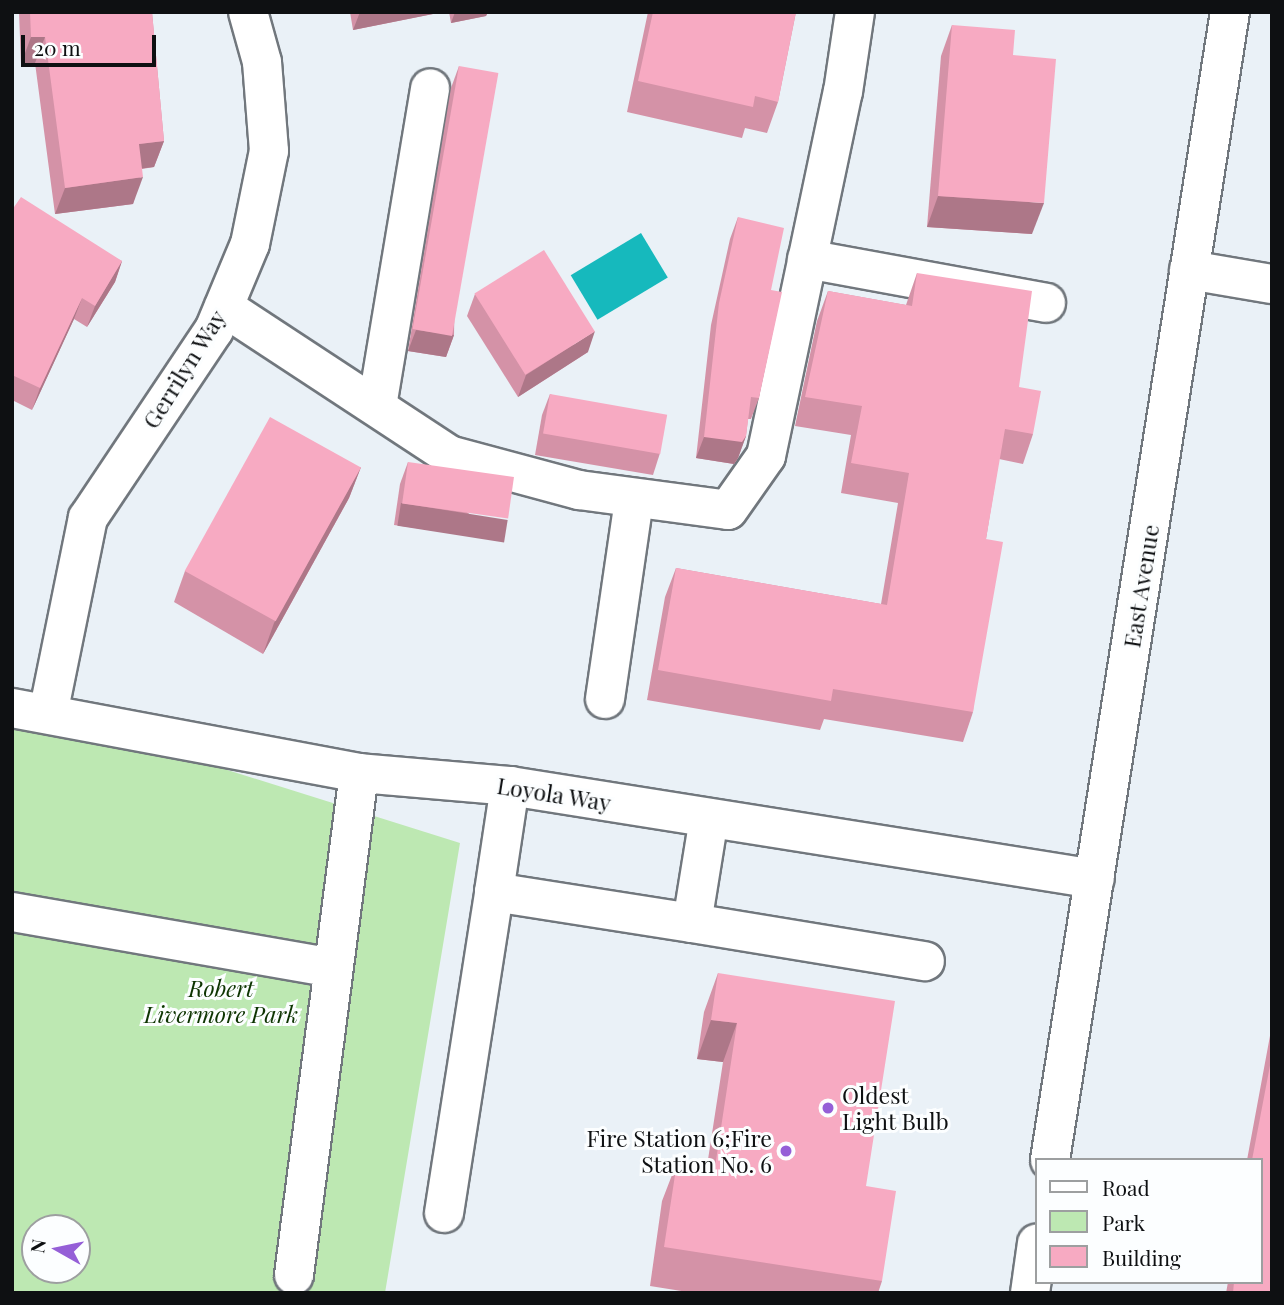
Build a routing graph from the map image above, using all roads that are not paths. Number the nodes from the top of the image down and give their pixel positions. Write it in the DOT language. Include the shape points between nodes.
graph roads {
  1 [pos="248,12"];
  2 [pos="855,12"];
  3 [pos="1230,12"];
  4 [pos="430,88"];
  5 [pos="807,260"];
  6 [pos="1189,270"];
  7 [pos="1272,284"];
  8 [pos="1046,303"];
  9 [pos="224,307"];
  10 [pos="377,405"];
  11 [pos="634,499"];
  12 [pos="605,699"];
  13 [pos="30,711"];
  14 [pos="359,773"];
  15 [pos="510,786"];
  16 [pos="709,818"];
  17 [pos="1096,878"];
  18 [pos="495,892"];
  19 [pos="12,912"];
  20 [pos="692,923"];
  21 [pos="925,961"];
  22 [pos="333,968"];
  23 [pos="1050,1158"];
  24 [pos="444,1213"];
  25 [pos="1036,1250"];
  26 [pos="294,1275"];
  27 [pos="1030,1293"];
  1 -- 9 [label="street, Gerrilyn Way" via="262,62 269,151 250,244"];
  2 -- 5 [label="street"];
  3 -- 6 [label="street, East Avenue"];
  4 -- 10 [label="street"];
  5 -- 8 [label="street"];
  5 -- 11 [label="street" via="766,456 728,510"];
  6 -- 7 [label="street"];
  6 -- 17 [label="street, East Avenue"];
  9 -- 10 [label="street"];
  9 -- 13 [label="street, Gerrilyn Way" via="214,330 88,517"];
  10 -- 11 [label="street" via="449,455 579,490"];
  11 -- 12 [label="street"];
  13 -- 14 [label="street, Loyola Way"];
  14 -- 15 [label="street, Loyola Way"];
  14 -- 22 [label="street"];
  15 -- 16 [label="street, Loyola Way"];
  15 -- 18 [label="street"];
  16 -- 17 [label="street, Loyola Way"];
  16 -- 20 [label="street"];
  17 -- 23 [label="street, East Avenue"];
  18 -- 20 [label="street"];
  18 -- 24 [label="street"];
  19 -- 22 [label="street"];
  20 -- 21 [label="street"];
  22 -- 26 [label="street"];
  25 -- 27 [label="street"];
}
